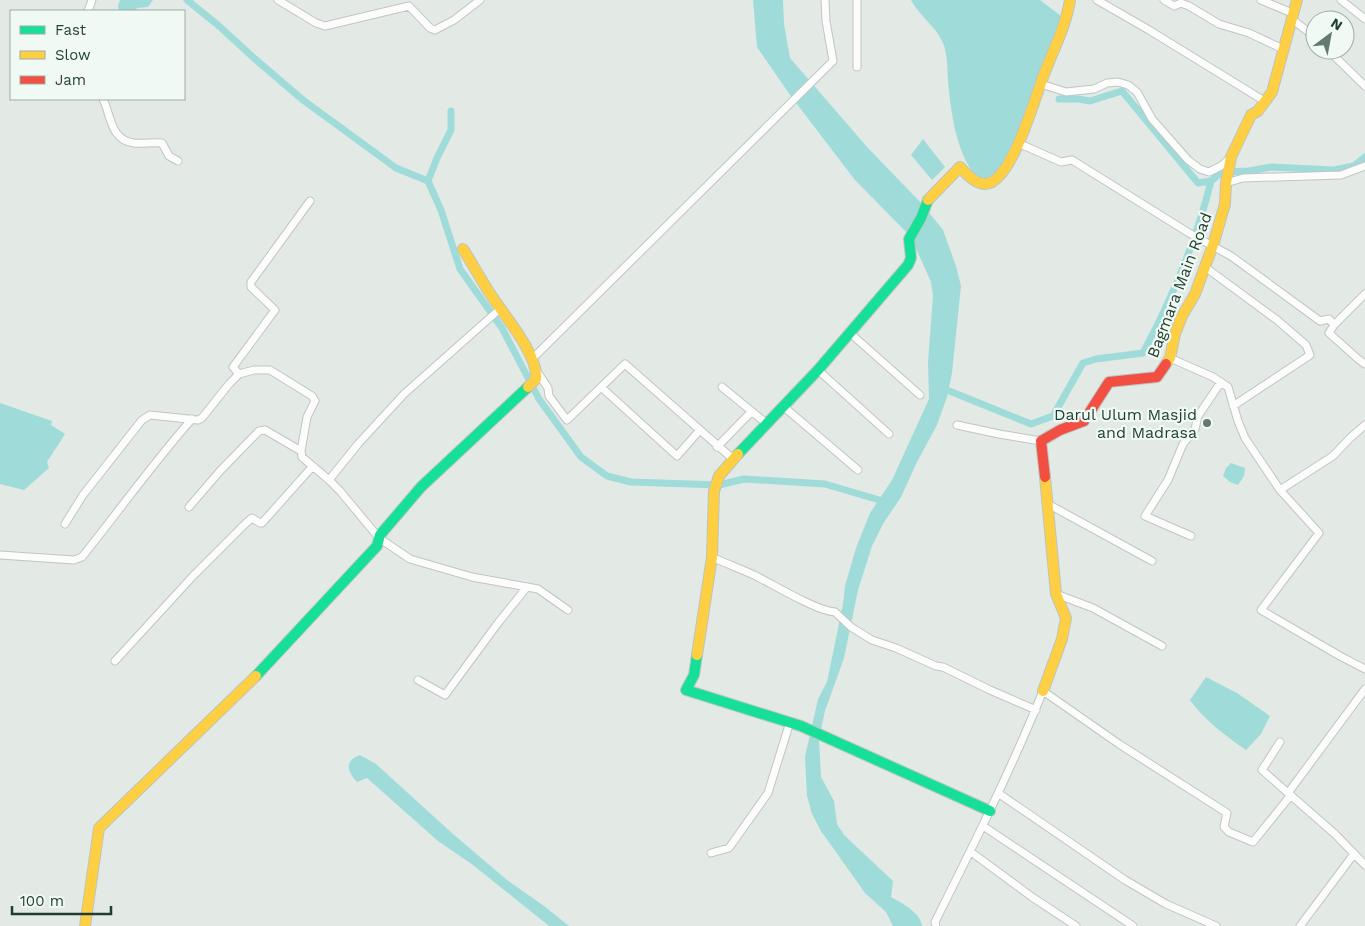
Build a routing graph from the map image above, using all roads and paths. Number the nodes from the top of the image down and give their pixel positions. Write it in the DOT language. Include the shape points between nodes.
graph roads {
  1 [pos="278,0"];
  2 [pos="480,0"];
  3 [pos="825,0"];
  4 [pos="857,0"];
  5 [pos="1070,0"];
  6 [pos="1097,0"];
  7 [pos="1164,0"];
  8 [pos="1261,0"];
  9 [pos="1297,0"];
  10 [pos="1341,0"];
  11 [pos="1292,13"];
  12 [pos="1365,19"];
  13 [pos="1305,29"];
  14 [pos="1283,49"];
  15 [pos="1338,60"];
  16 [pos="857,66"];
  17 [pos="1041,84"];
  18 [pos="1365,86"];
  19 [pos="103,100"];
  20 [pos="1266,102"];
  21 [pos="1018,143"];
  22 [pos="1230,160"];
  23 [pos="178,161"];
  24 [pos="1365,166"];
  25 [pos="1227,181"];
  26 [pos="310,201"];
  27 [pos="1213,245"];
  28 [pos="463,248"];
  29 [pos="1205,268"];
  30 [pos="1365,294"];
  31 [pos="501,308"];
  32 [pos="1334,325"];
  33 [pos="850,333"];
  34 [pos="1170,358"];
  35 [pos="532,360"];
  36 [pos="1365,364"];
  37 [pos="818,370"];
  38 [pos="239,374"];
  39 [pos="537,376"];
  40 [pos="1220,382"];
  41 [pos="602,387"];
  42 [pos="722,387"];
  43 [pos="920,395"];
  44 [pos="1233,406"];
  45 [pos="784,407"];
  46 [pos="751,412"];
  47 [pos="192,419"];
  48 [pos="767,424"];
  49 [pos="957,425"];
  50 [pos="1365,426"];
  51 [pos="699,431"];
  52 [pos="889,434"];
  53 [pos="1041,441"];
  54 [pos="717,447"];
  55 [pos="301,451"];
  56 [pos="732,459"];
  57 [pos="312,467"];
  58 [pos="858,470"];
  59 [pos="329,480"];
  60 [pos="1280,490"];
  61 [pos="1046,503"];
  62 [pos="189,507"];
  63 [pos="65,524"];
  64 [pos="1191,536"];
  65 [pos="379,538"];
  66 [pos="0,555"];
  67 [pos="712,557"];
  68 [pos="1152,561"];
  69 [pos="527,587"];
  70 [pos="1056,594"];
  71 [pos="568,610"];
  72 [pos="1162,646"];
  73 [pos="115,661"];
  74 [pos="1365,669"];
  75 [pos="418,680"];
  76 [pos="1365,689"];
  77 [pos="1043,691"];
  78 [pos="1036,710"];
  79 [pos="790,722"];
  80 [pos="1280,742"];
  81 [pos="998,794"];
  82 [pos="1290,794"];
  83 [pos="990,811"];
  84 [pos="982,826"];
  85 [pos="970,852"];
  86 [pos="711,853"];
  87 [pos="1354,854"];
  88 [pos="1365,865"];
  89 [pos="86,926"];
  90 [pos="936,926"];
  91 [pos="1076,926"];
  92 [pos="1133,926"];
  93 [pos="1216,926"];
  94 [pos="1300,926"];
  1 -- 2 [label="street" via="325,26 409,6 435,30"];
  3 -- 35 [label="street" via="831,63"];
  4 -- 16 [label="street"];
  5 -- 17 [label="street"];
  6 -- 20 [label="street"];
  7 -- 14 [label="street" via="1174,6 1181,3 1189,6 1218,24 1249,32"];
  8 -- 11 [label="street"];
  9 -- 11 [label="street, Bagmara Main Road"];
  10 -- 12 [label="street"];
  11 -- 13 [label="street" via="1293,20"];
  11 -- 14 [label="street, Bagmara Main Road"];
  14 -- 20 [label="street, Bagmara Main Road" via="1272,92"];
  15 -- 18 [label="street"];
  17 -- 21 [label="street"];
  17 -- 22 [label="street" via="1066,92 1094,89 1107,83 1128,85 1137,92 1152,118 1188,160 1200,169 1209,172"];
  19 -- 23 [label="street" via="113,129 120,137 132,143 162,144 168,156"];
  20 -- 22 [label="street, Bagmara Main Road" via="1252,115"];
  21 -- 27 [label="street" via="1061,162 1072,160 1189,234"];
  21 -- 33 [label="street" via="1004,170 992,182 976,182 960,167 929,198 922,218 909,238 911,258 908,265"];
  22 -- 25 [label="street, Bagmara Main Road"];
  24 -- 25 [label="street" via="1340,175"];
  25 -- 27 [label="street, Bagmara Main Road" via="1225,204"];
  26 -- 38 [label="street" via="251,282 250,287 275,310 233,367"];
  27 -- 29 [label="street, Bagmara Main Road"];
  27 -- 32 [label="street" via="1256,272 1320,321 1329,319"];
  28 -- 31 [label="street"];
  29 -- 34 [label="street, Bagmara Main Road" via="1182,316"];
  29 -- 44 [label="street" via="1277,320 1306,345 1310,355"];
  30 -- 32 [label="street"];
  31 -- 35 [label="street"];
  31 -- 59 [label="street" via="404,394"];
  32 -- 36 [label="street" via="1329,333"];
  33 -- 37 [label="street"];
  33 -- 43 [label="street"];
  34 -- 40 [label="street"];
  34 -- 53 [label="street, Bagmara Main Road" via="1157,377 1109,382 1084,421"];
  35 -- 39 [label="street"];
  37 -- 45 [label="street"];
  37 -- 52 [label="street"];
  38 -- 47 [label="street" via="202,418"];
  38 -- 55 [label="street" via="270,370 309,392 315,400 307,416"];
  39 -- 41 [label="street" via="567,420"];
  39 -- 65 [label="street" via="421,487"];
  40 -- 44 [label="street" via="1228,387"];
  40 -- 64 [label="street" via="1198,416 1195,429 1183,444 1168,480 1145,516"];
  41 -- 51 [label="street" via="624,364"];
  41 -- 51 [label="street" via="677,456"];
  42 -- 46 [label="street"];
  44 -- 60 [label="street" via="1245,438"];
  45 -- 48 [label="street"];
  45 -- 58 [label="street"];
  46 -- 48 [label="street"];
  46 -- 54 [label="street"];
  47 -- 63 [label="street" via="150,415 142,420 83,495"];
  47 -- 66 [label="street" via="82,557 74,560"];
  48 -- 56 [label="street"];
  49 -- 53 [label="street"];
  50 -- 60 [label="street" via="1333,456"];
  51 -- 54 [label="street"];
  53 -- 61 [label="street"];
  54 -- 56 [label="street"];
  55 -- 57 [label="street" via="302,457"];
  55 -- 62 [label="street" via="266,430 259,431"];
  56 -- 67 [label="street" via="719,476 714,490"];
  57 -- 59 [label="street"];
  57 -- 73 [label="street" via="262,523 252,518 246,523"];
  59 -- 65 [label="street"];
  60 -- 74 [label="street" via="1319,532 1261,610"];
  61 -- 68 [label="street"];
  61 -- 70 [label="street"];
  65 -- 69 [label="street" via="410,559 472,577"];
  65 -- 89 [label="street" via="377,546 252,681 99,828"];
  67 -- 78 [label="street" via="835,612 872,640 943,667"];
  67 -- 79 [label="street" via="694,675 686,690"];
  69 -- 71 [label="street" via="538,589"];
  69 -- 75 [label="street" via="445,695"];
  70 -- 72 [label="street" via="1092,608"];
  70 -- 77 [label="street" via="1066,618"];
  76 -- 82 [label="street"];
  77 -- 78 [label="street"];
  77 -- 82 [label="street" via="1227,813 1224,827 1245,839 1253,842"];
  78 -- 81 [label="street"];
  79 -- 83 [label="street"];
  79 -- 86 [label="street" via="768,793 729,848"];
  80 -- 82 [label="street" via="1262,770"];
  81 -- 83 [label="street"];
  81 -- 93 [label="street" via="1125,880 1166,904"];
  82 -- 87 [label="street"];
  83 -- 84 [label="street"];
  84 -- 85 [label="street"];
  84 -- 92 [label="street"];
  85 -- 90 [label="street" via="935,922"];
  85 -- 91 [label="street"];
  87 -- 88 [label="street"];
  87 -- 94 [label="street"];
}
